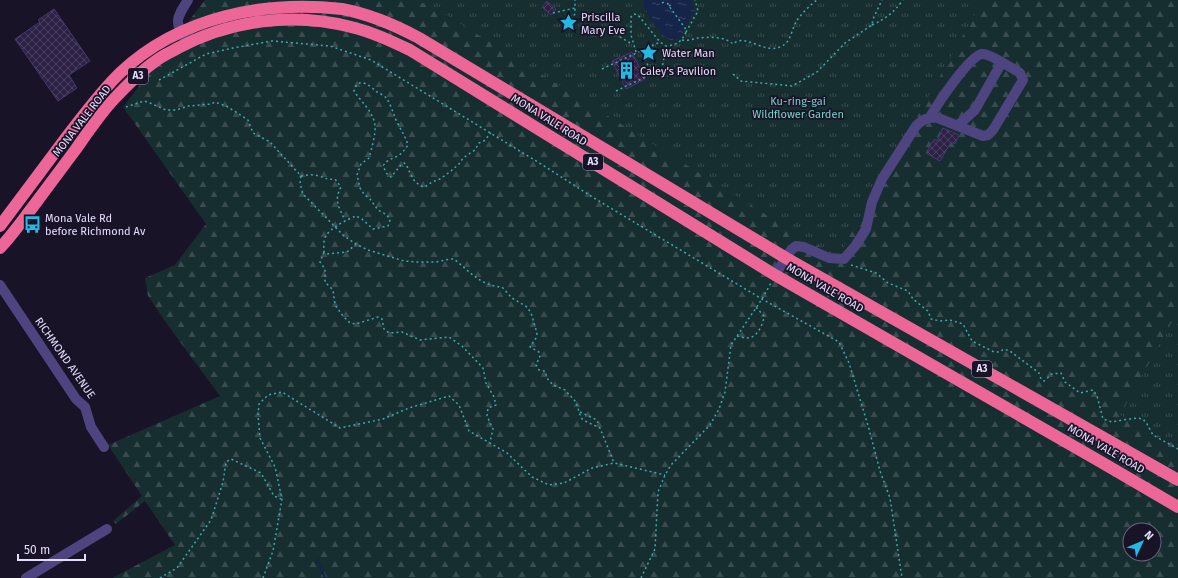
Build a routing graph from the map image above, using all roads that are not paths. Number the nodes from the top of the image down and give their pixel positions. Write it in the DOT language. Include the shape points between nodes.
graph roads {
  1 [pos="188,0"];
  2 [pos="180,31"];
  3 [pos="188,43"];
  4 [pos="1002,62"];
  5 [pos="930,117"];
  6 [pos="957,126"];
  7 [pos="0,226"];
  8 [pos="0,248"];
  9 [pos="786,258"];
  10 [pos="776,275"];
  11 [pos="0,285"];
  12 [pos="104,447"];
  13 [pos="1178,480"];
  14 [pos="1178,507"];
  15 [pos="107,529"];
  16 [pos="26,578"];
  1 -- 2 [label="street" via="179,14"];
  2 -- 3 [label="street"];
  2 -- 7 [label="highway, MONA VALE ROAD / A3" via="145,52 109,84 88,108"];
  2 -- 9 [label="highway, MONA VALE ROAD / A3" via="216,16 262,6 311,5 343,9 374,18 418,38"];
  3 -- 8 [label="highway, MONA VALE ROAD / A3" via="157,60 114,99"];
  3 -- 10 [label="highway, MONA VALE ROAD / A3" via="220,30 268,20 288,19 343,25 381,36 410,50"];
  4 -- 5 [label="street" via="982,54 975,58 941,98"];
  4 -- 6 [label="street" via="975,110"];
  4 -- 6 [label="street" via="1020,73 1023,80 993,130 983,136"];
  5 -- 6 [label="street"];
  5 -- 9 [label="street" via="916,126 882,179 872,202 866,229 844,259 829,258 796,246 790,250"];
  9 -- 10 [label="street"];
  9 -- 13 [label="highway, MONA VALE ROAD / A3"];
  10 -- 14 [label="highway, MONA VALE ROAD / A3"];
  11 -- 12 [label="street, RICHMOND AVENUE" via="76,399 85,407 91,427"];
  15 -- 16 [label="street"];
}
